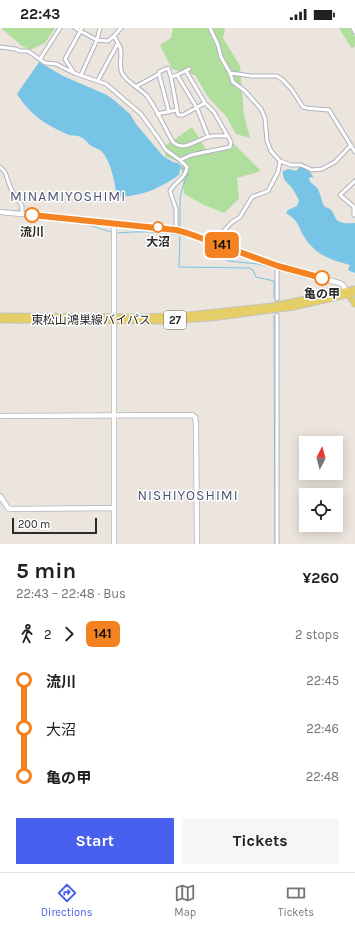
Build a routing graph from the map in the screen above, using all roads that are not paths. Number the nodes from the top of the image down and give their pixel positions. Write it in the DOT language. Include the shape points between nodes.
graph roads {
  1 [pos="60,28"];
  2 [pos="75,28"];
  3 [pos="100,28"];
  4 [pos="121,28"];
  5 [pos="210,28"];
  6 [pos="353,28"];
  7 [pos="81,29"];
  8 [pos="355,32"];
  9 [pos="114,36"];
  10 [pos="97,40"];
  11 [pos="118,43"];
  12 [pos="0,47"];
  13 [pos="40,59"];
  14 [pos="74,73"];
  15 [pos="230,73"];
  16 [pos="159,74"];
  17 [pos="81,75"];
  18 [pos="177,75"];
  19 [pos="171,77"];
  20 [pos="98,80"];
  21 [pos="137,86"];
  22 [pos="206,103"];
  23 [pos="197,108"];
  24 [pos="177,110"];
  25 [pos="169,112"];
  26 [pos="157,114"];
  27 [pos="208,136"];
  28 [pos="227,136"];
  29 [pos="351,145"];
  30 [pos="355,152"];
  31 [pos="180,160"];
  32 [pos="280,161"];
  33 [pos="0,167"];
  34 [pos="355,180"];
  35 [pos="0,212"];
  36 [pos="22,214"];
  37 [pos="354,215"];
  38 [pos="114,224"];
  39 [pos="176,230"];
  40 [pos="218,244"];
  41 [pos="278,266"];
  42 [pos="355,289"];
  43 [pos="347,293"];
  44 [pos="355,293"];
  45 [pos="277,299"];
  46 [pos="355,304"];
  47 [pos="277,315"];
  48 [pos="0,316"];
  49 [pos="114,318"];
  50 [pos="0,320"];
  51 [pos="114,415"];
  52 [pos="0,416"];
  53 [pos="0,496"];
  54 [pos="114,508"];
  55 [pos="114,544"];
  56 [pos="197,544"];
  57 [pos="277,544"];
  1 -- 13 [label="street"];
  2 -- 7 [label="street"];
  3 -- 10 [label="street"];
  4 -- 9 [label="street"];
  5 -- 15 [label="street"];
  6 -- 8 [label="street"];
  7 -- 10 [label="street"];
  7 -- 14 [label="street" via="65,58"];
  9 -- 10 [label="street" via="108,41"];
  9 -- 11 [label="street"];
  10 -- 17 [label="street"];
  11 -- 20 [label="street"];
  11 -- 21 [label="street" via="121,48 121,72"];
  12 -- 13 [label="street" via="28,50"];
  13 -- 14 [label="street"];
  14 -- 17 [label="street"];
  15 -- 29 [label="street" via="276,76 282,79 303,107 329,110"];
  15 -- 32 [label="street" via="233,82 261,109 265,118 267,141 271,151"];
  16 -- 19 [label="street" via="168,68"];
  16 -- 21 [label="street"];
  16 -- 25 [label="street"];
  17 -- 20 [label="street"];
  18 -- 19 [label="street"];
  18 -- 22 [label="street" via="188,70"];
  18 -- 23 [label="street"];
  19 -- 24 [label="street"];
  20 -- 31 [label="street" via="133,106 166,150"];
  21 -- 26 [label="street"];
  22 -- 23 [label="street"];
  22 -- 28 [label="street"];
  23 -- 24 [label="street" via="183,115 178,115"];
  23 -- 27 [label="street"];
  24 -- 25 [label="street"];
  25 -- 26 [label="street"];
  26 -- 27 [label="street" via="172,142 177,146 182,147"];
  27 -- 28 [label="street"];
  28 -- 31 [label="street" via="230,147 191,155"];
  29 -- 30 [label="street"];
  29 -- 32 [label="street" via="334,162 322,169 312,170"];
  31 -- 39 [label="street" via="187,168 186,172 170,191 176,209"];
  32 -- 40 [label="street" via="278,172 268,190 252,198 240,217 224,232"];
  33 -- 36 [label="street" via="22,206"];
  34 -- 37 [label="street" via="340,196 354,207"];
  35 -- 36 [label="street"];
  36 -- 38 [label="street"];
  38 -- 39 [label="street"];
  38 -- 49 [label="street"];
  39 -- 40 [label="street"];
  40 -- 41 [label="street"];
  41 -- 43 [label="street" via="339,283"];
  41 -- 45 [label="street"];
  42 -- 43 [label="main road, 27"];
  43 -- 44 [label="main road, 27"];
  43 -- 46 [label="main road"];
  43 -- 49 [label="main road, 東松山鴻巣線バイパス / 27" via="294,307 241,314 185,320"];
  47 -- 57 [label="street"];
  48 -- 49 [label="main road, 東松山鴻巣線バイパス / 27"];
  49 -- 50 [label="main road, 東松山鴻巣線バイパス / 27"];
  49 -- 51 [label="street"];
  51 -- 52 [label="street"];
  51 -- 54 [label="street"];
  51 -- 56 [label="street" via="195,417"];
  53 -- 54 [label="street" via="11,509"];
  54 -- 55 [label="street"];
}
